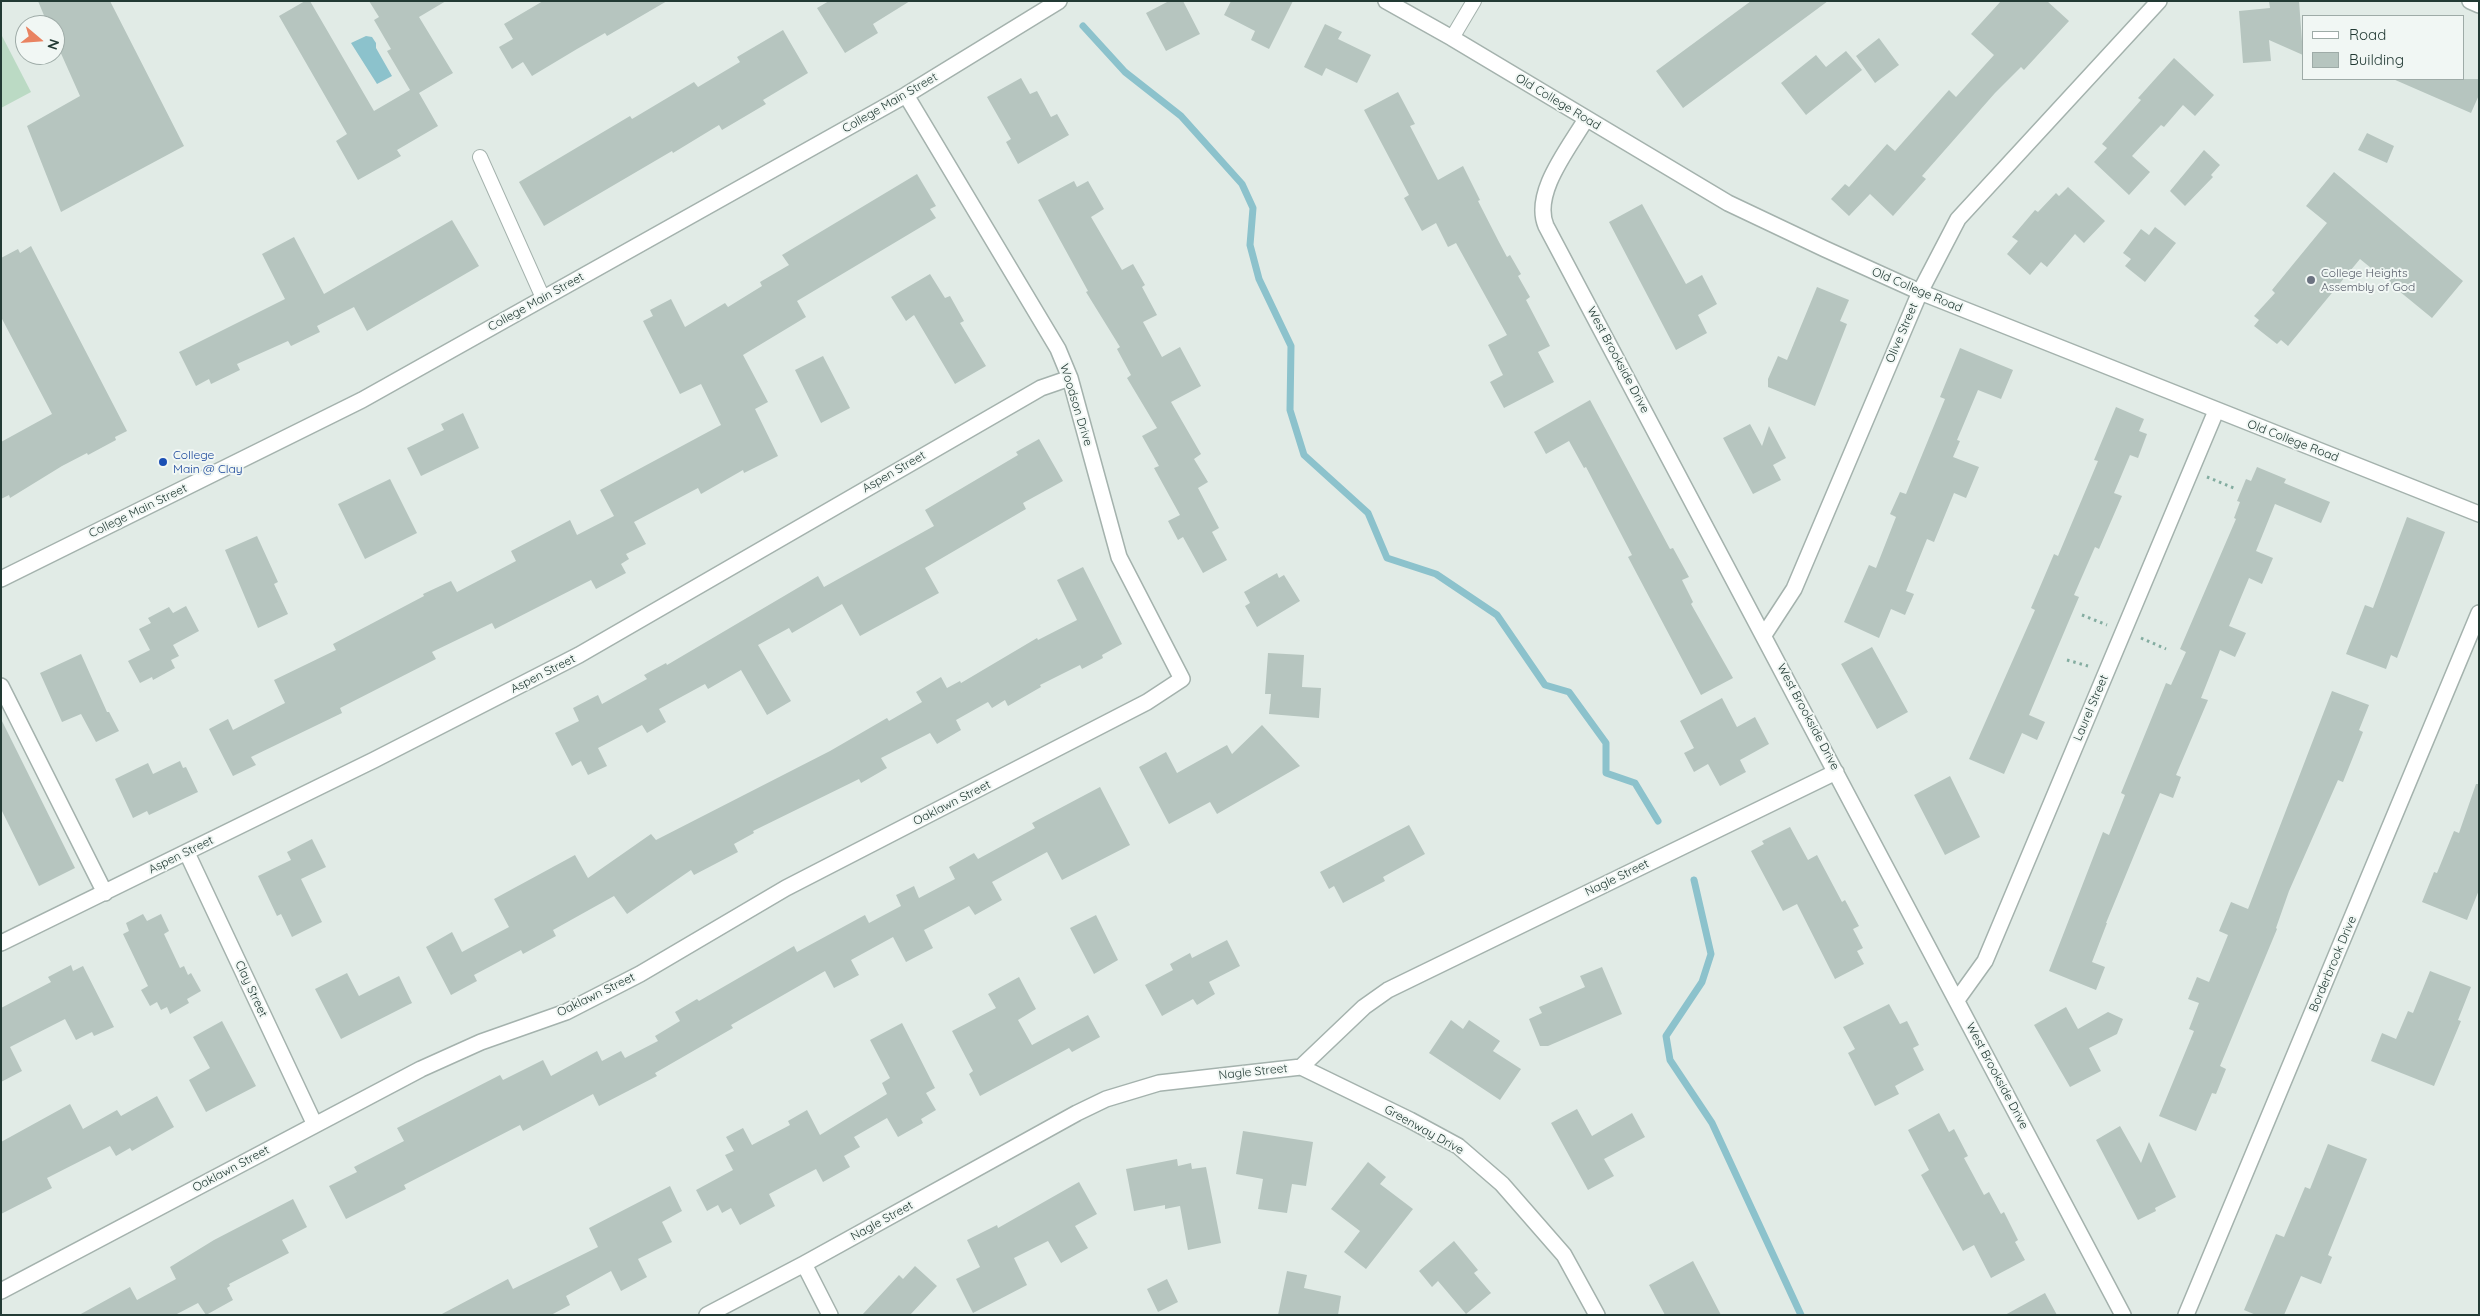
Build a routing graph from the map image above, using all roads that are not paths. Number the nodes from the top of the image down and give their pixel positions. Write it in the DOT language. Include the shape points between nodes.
graph roads {
  1 [pos="1059,1"];
  2 [pos="1386,1"];
  3 [pos="1474,1"];
  4 [pos="2159,1"];
  5 [pos="2470,1"];
  6 [pos="2479,5"];
  7 [pos="1452,38"];
  8 [pos="906,96"];
  9 [pos="1586,119"];
  10 [pos="480,157"];
  11 [pos="1920,292"];
  12 [pos="543,298"];
  13 [pos="1070,378"];
  14 [pos="2216,410"];
  15 [pos="2479,514"];
  16 [pos="1,579"];
  17 [pos="2479,613"];
  18 [pos="1764,635"];
  19 [pos="1182,680"];
  20 [pos="1,686"];
  21 [pos="1836,772"];
  22 [pos="187,853"];
  23 [pos="105,892"];
  24 [pos="1,943"];
  25 [pos="1957,1000"];
  26 [pos="1301,1067"];
  27 [pos="315,1125"];
  28 [pos="804,1264"];
  29 [pos="1,1292"];
  30 [pos="707,1315"];
  31 [pos="830,1315"];
  32 [pos="1597,1315"];
  33 [pos="2123,1315"];
  34 [pos="2186,1315"];
  1 -- 8 [label="street, College Main Street"];
  2 -- 7 [label="street, Old College Road"];
  3 -- 7 [label="lane"];
  4 -- 11 [label="street, Olive Street" via="1958,219"];
  5 -- 6 [label="street"];
  7 -- 9 [label="street, Old College Road"];
  8 -- 12 [label="street, College Main Street"];
  8 -- 13 [label="street, Woodson Drive" via="1058,349"];
  9 -- 11 [label="street, Old College Road" via="1728,203"];
  9 -- 18 [label="street, West Brookside Drive" via="1547,185 1542,202 1543,217"];
  10 -- 12 [label="lane"];
  11 -- 14 [label="street, Old College Road"];
  11 -- 18 [label="street, Olive Street" via="1794,589"];
  12 -- 16 [label="street, College Main Street" via="362,400"];
  13 -- 19 [label="street, Woodson Drive" via="1119,557"];
  13 -- 22 [label="street, Aspen Street" via="1041,388 579,655"];
  14 -- 15 [label="street, Old College Road"];
  14 -- 25 [label="street, Laurel Street" via="1985,961"];
  17 -- 34 [label="street, Borderbrook Drive"];
  18 -- 21 [label="street, West Brookside Drive"];
  19 -- 27 [label="street, Oaklawn Street" via="1147,702 786,888 640,974 566,1012 481,1042 421,1069"];
  20 -- 23 [label="street"];
  21 -- 25 [label="street, West Brookside Drive"];
  21 -- 26 [label="street, Nagle Street" via="1388,990 1346,1022"];
  22 -- 23 [label="street, Aspen Street"];
  22 -- 27 [label="street, Clay Street"];
  23 -- 24 [label="street, Aspen Street"];
  25 -- 33 [label="street, West Brookside Drive"];
  26 -- 28 [label="street, Nagle Street" via="1159,1083 1106,1100"];
  26 -- 32 [label="street, Greenway Drive" via="1458,1146 1502,1184 1564,1255"];
  27 -- 29 [label="street, Oaklawn Street"];
  28 -- 30 [label="street, Nagle Street"];
  28 -- 31 [label="street"];
}
